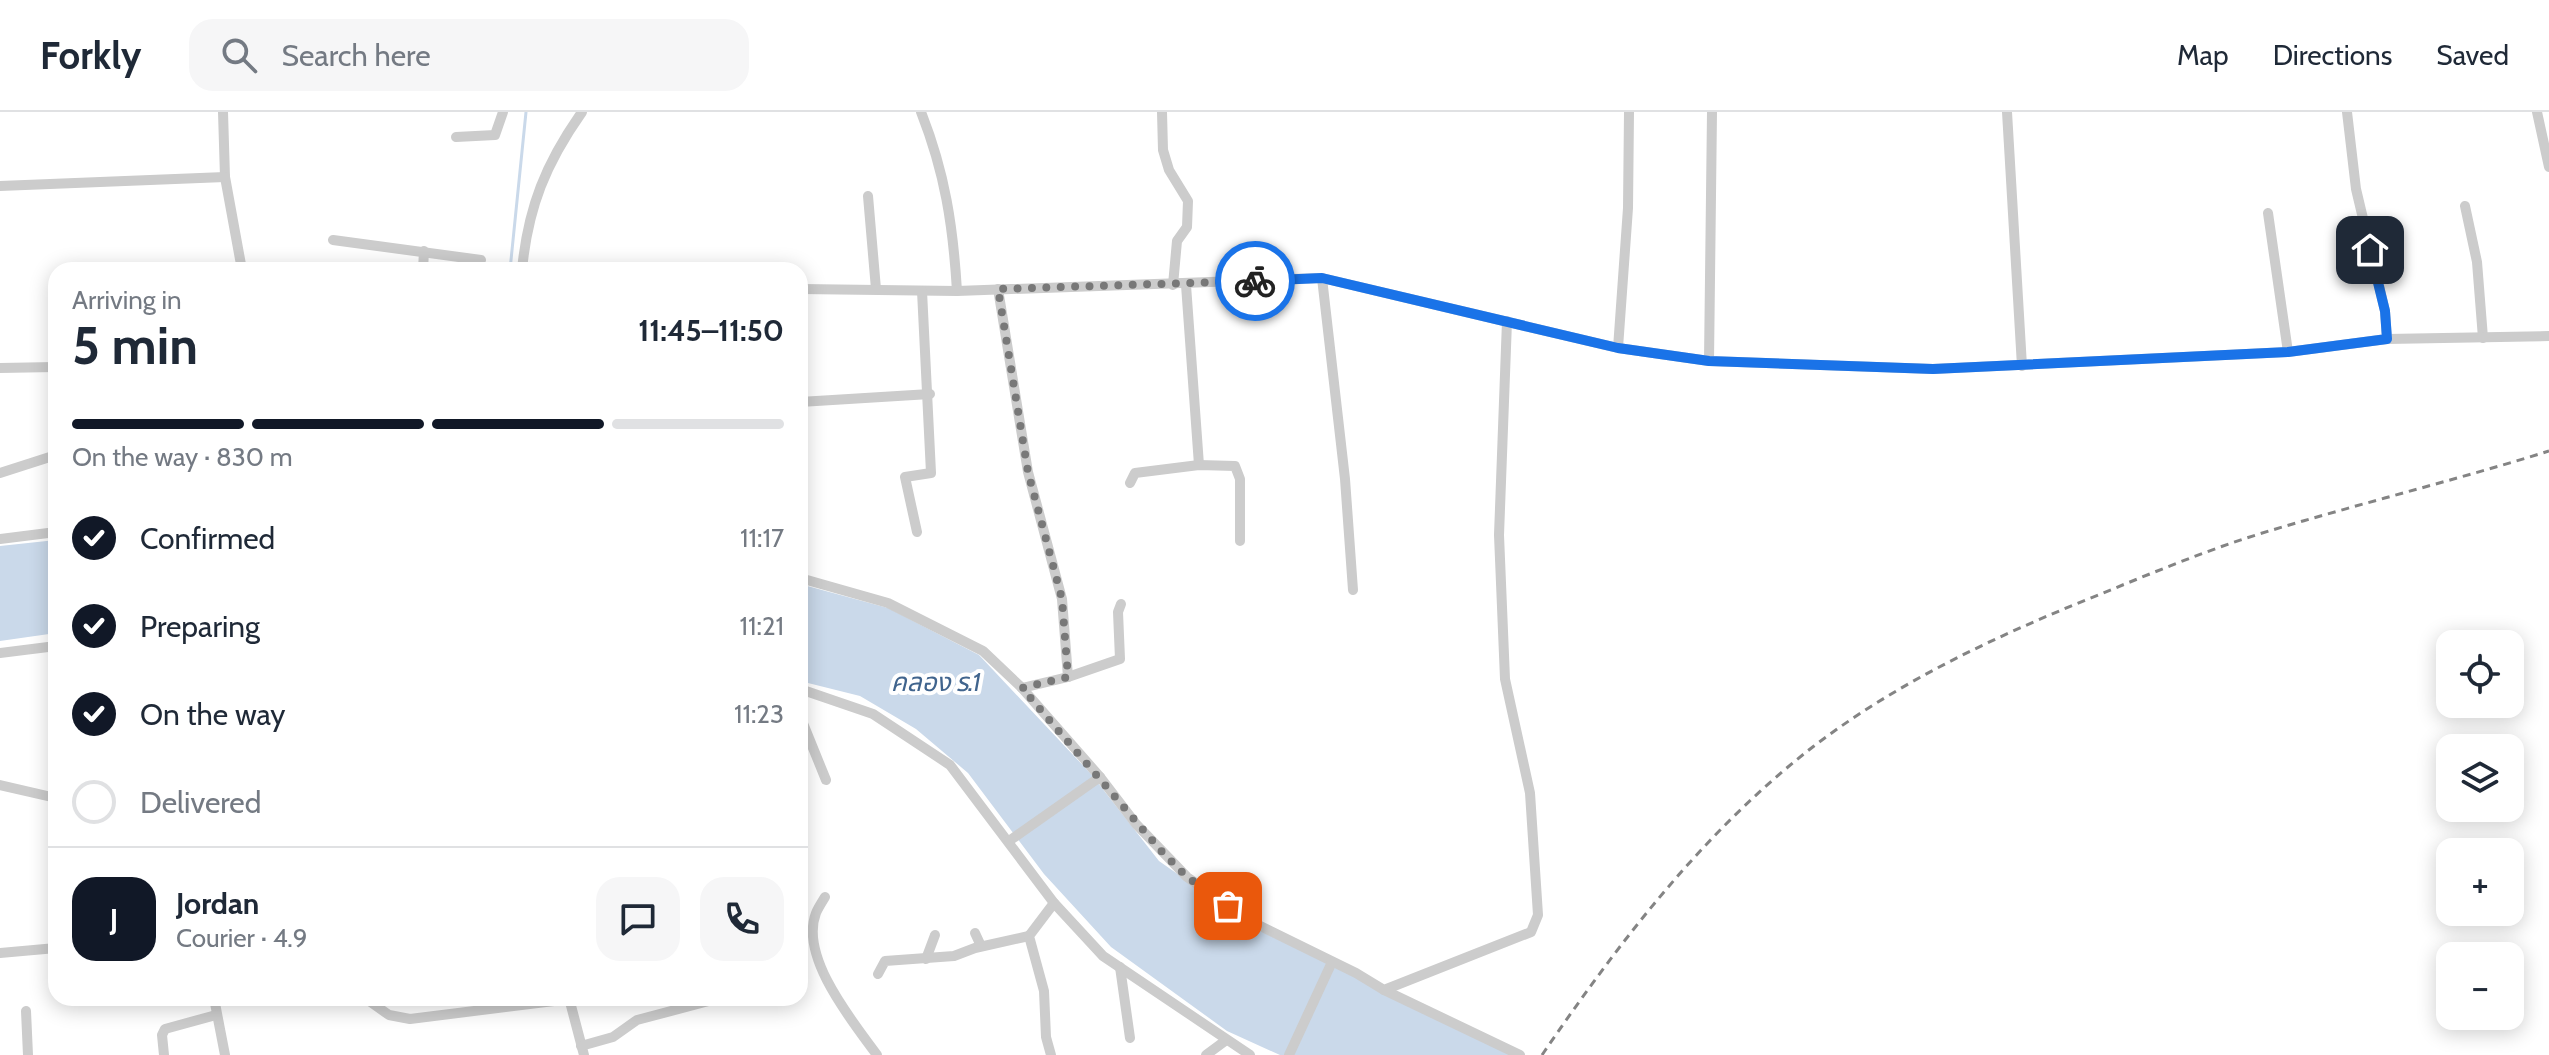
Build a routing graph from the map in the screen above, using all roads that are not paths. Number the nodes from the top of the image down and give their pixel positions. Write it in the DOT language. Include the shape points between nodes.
graph roads {
  1 [pos="223,112"];
  2 [pos="503,112"];
  3 [pos="582,112"];
  4 [pos="921,112"];
  5 [pos="1162,112"];
  6 [pos="1629,112"];
  7 [pos="1712,112"];
  8 [pos="2007,112"];
  9 [pos="2347,112"];
  10 [pos="2537,112"];
  11 [pos="456,137"];
  12 [pos="2549,167"];
  13 [pos="225,177"];
  14 [pos="0,186"];
  15 [pos="868,196"];
  16 [pos="2465,206"];
  17 [pos="2268,213"];
  18 [pos="333,240"];
  19 [pos="424,251"];
  20 [pos="481,260"];
  21 [pos="241,262"];
  22 [pos="423,262"];
  23 [pos="523,262"];
  24 [pos="1322,278"];
  25 [pos="1173,285"];
  26 [pos="1186,285"];
  27 [pos="808,289"];
  28 [pos="876,289"];
  29 [pos="998,289"];
  30 [pos="922,291"];
  31 [pos="957,291"];
  32 [pos="1507,321"];
  33 [pos="2549,336"];
  34 [pos="2483,338"];
  35 [pos="2387,339"];
  36 [pos="1618,348"];
  37 [pos="2288,352"];
  38 [pos="1709,361"];
  39 [pos="2022,366"];
  40 [pos="48,367"];
  41 [pos="0,368"];
  42 [pos="930,394"];
  43 [pos="808,402"];
  44 [pos="48,458"];
  45 [pos="1199,465"];
  46 [pos="0,473"];
  47 [pos="1130,483"];
  48 [pos="917,532"];
  49 [pos="48,533"];
  50 [pos="0,539"];
  51 [pos="1240,541"];
  52 [pos="808,580"];
  53 [pos="1353,590"];
  54 [pos="1121,604"];
  55 [pos="48,647"];
  56 [pos="0,653"];
  57 [pos="1068,677"];
  58 [pos="1022,688"];
  59 [pos="808,692"];
  60 [pos="808,736"];
  61 [pos="1100,777"];
  62 [pos="826,780"];
  63 [pos="0,785"];
  64 [pos="48,796"];
  65 [pos="1009,841"];
  66 [pos="825,897"];
  67 [pos="1054,903"];
  68 [pos="975,933"];
  69 [pos="935,935"];
  70 [pos="1029,936"];
  71 [pos="981,946"];
  72 [pos="48,949"];
  73 [pos="0,953"];
  74 [pos="926,959"];
  75 [pos="1120,967"];
  76 [pos="1330,967"];
  77 [pos="878,974"];
  78 [pos="1384,990"];
  79 [pos="215,1006"];
  80 [pos="376,1006"];
  81 [pos="387,1006"];
  82 [pos="515,1006"];
  83 [pos="572,1006"];
  84 [pos="690,1006"];
  85 [pos="26,1011"];
  86 [pos="216,1015"];
  87 [pos="389,1015"];
  88 [pos="1130,1038"];
  89 [pos="1225,1041"];
  90 [pos="583,1050"];
  91 [pos="28,1055"];
  92 [pos="164,1055"];
  93 [pos="225,1055"];
  94 [pos="877,1055"];
  95 [pos="1051,1055"];
  96 [pos="1206,1055"];
  97 [pos="1250,1055"];
  98 [pos="1289,1055"];
  99 [pos="1520,1055"];
  1 -- 13 [label="street"];
  2 -- 11 [label="street" via="495,135"];
  3 -- 23 [label="street" via="542,176"];
  4 -- 31 [label="street" via="940,161"];
  5 -- 25 [label="street" via="1163,150 1188,201"];
  6 -- 36 [label="street"];
  7 -- 38 [label="street"];
  8 -- 39 [label="street"];
  9 -- 35 [label="street" via="2356,189"];
  10 -- 12 [label="street"];
  13 -- 14 [label="street"];
  13 -- 21 [label="street"];
  15 -- 28 [label="street"];
  16 -- 34 [label="street" via="2477,262"];
  17 -- 37 [label="street"];
  18 -- 19 [label="street"];
  19 -- 20 [label="street"];
  19 -- 22 [label="street"];
  24 -- 26 [label="street"];
  24 -- 32 [label="street"];
  24 -- 53 [label="street"];
  25 -- 26 [label="street"];
  25 -- 29 [label="street"];
  26 -- 45 [label="street"];
  27 -- 28 [label="street"];
  28 -- 30 [label="street"];
  29 -- 31 [label="street"];
  29 -- 57 [label="street" via="1028,472 1062,599"];
  30 -- 31 [label="street"];
  30 -- 42 [label="street"];
  32 -- 36 [label="street"];
  32 -- 78 [label="street" via="1499,535 1505,679 1530,793 1538,915 1531,932"];
  33 -- 34 [label="street"];
  34 -- 35 [label="street"];
  35 -- 37 [label="street"];
  36 -- 38 [label="street"];
  37 -- 39 [label="street"];
  38 -- 39 [label="street" via="1933,369"];
  40 -- 41 [label="street"];
  42 -- 43 [label="street"];
  42 -- 48 [label="street" via="931,473 905,477"];
  44 -- 46 [label="street"];
  45 -- 47 [label="street" via="1135,473"];
  45 -- 51 [label="street" via="1238,469"];
  49 -- 50 [label="street"];
  52 -- 58 [label="street" via="888,603 983,651"];
  54 -- 57 [label="street" via="1120,659"];
  55 -- 56 [label="street"];
  57 -- 58 [label="street"];
  58 -- 61 [label="street"];
  59 -- 65 [label="street" via="873,714 950,765"];
  60 -- 62 [label="street"];
  61 -- 65 [label="street"];
  61 -- 76 [label="street" via="1187,877"];
  63 -- 64 [label="street"];
  65 -- 67 [label="street"];
  66 -- 94 [label="street" via="815,915 814,939 822,969"];
  67 -- 70 [label="street"];
  67 -- 75 [label="street"];
  68 -- 71 [label="street"];
  69 -- 74 [label="street"];
  70 -- 71 [label="street"];
  70 -- 95 [label="street" via="1044,991"];
  71 -- 74 [label="street"];
  72 -- 73 [label="street"];
  74 -- 77 [label="street" via="885,961"];
  75 -- 88 [label="street"];
  75 -- 89 [label="street"];
  76 -- 78 [label="street"];
  76 -- 98 [label="street"];
  78 -- 99 [label="street"];
  79 -- 86 [label="street"];
  80 -- 87 [label="street"];
  81 -- 87 [label="street"];
  82 -- 87 [label="street" via="429,1017"];
  83 -- 90 [label="street"];
  84 -- 90 [label="street" via="637,1020"];
  85 -- 91 [label="street"];
  86 -- 92 [label="street" via="165,1029"];
  86 -- 93 [label="street"];
  89 -- 96 [label="street"];
  89 -- 97 [label="street"];
}
